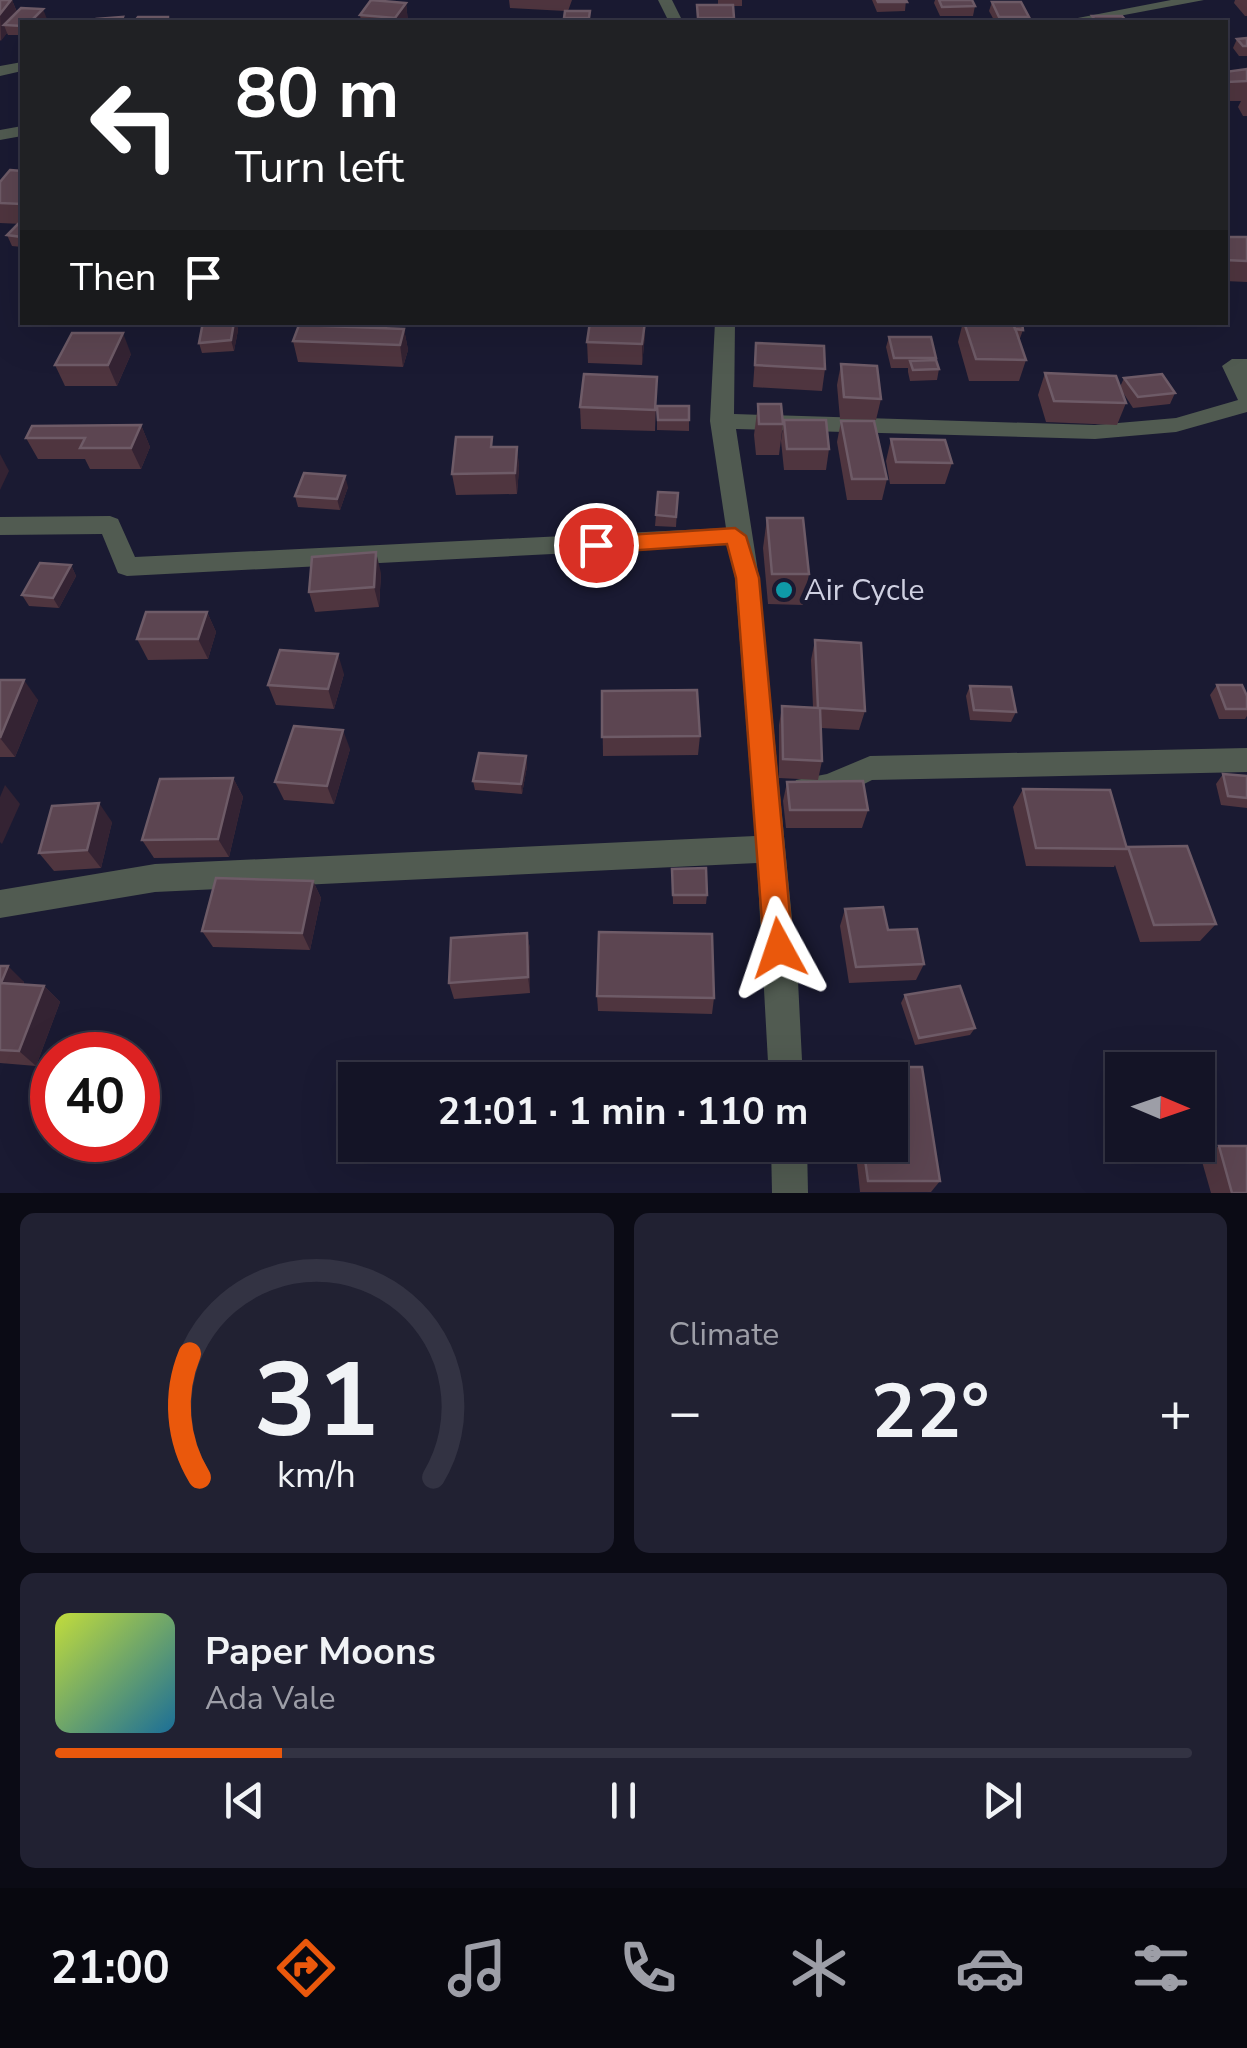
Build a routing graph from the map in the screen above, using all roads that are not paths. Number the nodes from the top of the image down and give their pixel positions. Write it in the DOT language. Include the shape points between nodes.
graph roads {
  1 [pos="1197,0"];
  2 [pos="1076,20"];
  3 [pos="724,325"];
  4 [pos="1247,366"];
  5 [pos="1247,402"];
  6 [pos="721,421"];
  7 [pos="0,526"];
  8 [pos="735,536"];
  9 [pos="1247,760"];
  10 [pos="766,792"];
  11 [pos="770,849"];
  12 [pos="0,904"];
  13 [pos="785,1062"];
  14 [pos="789,1162"];
  15 [pos="790,1193"];
  1 -- 2 [label="street"];
  3 -- 6 [label="street"];
  4 -- 5 [label="street" via="1232,366"];
  5 -- 6 [label="street" via="1176,425 1095,432"];
  6 -- 8 [label="street"];
  7 -- 8 [label="street" via="110,525 126,567"];
  8 -- 10 [label="street" via="748,578"];
  9 -- 10 [label="street" via="870,768 829,786"];
  10 -- 11 [label="street"];
  11 -- 12 [label="street" via="155,878"];
  11 -- 13 [label="street"];
  14 -- 15 [label="street"];
}
